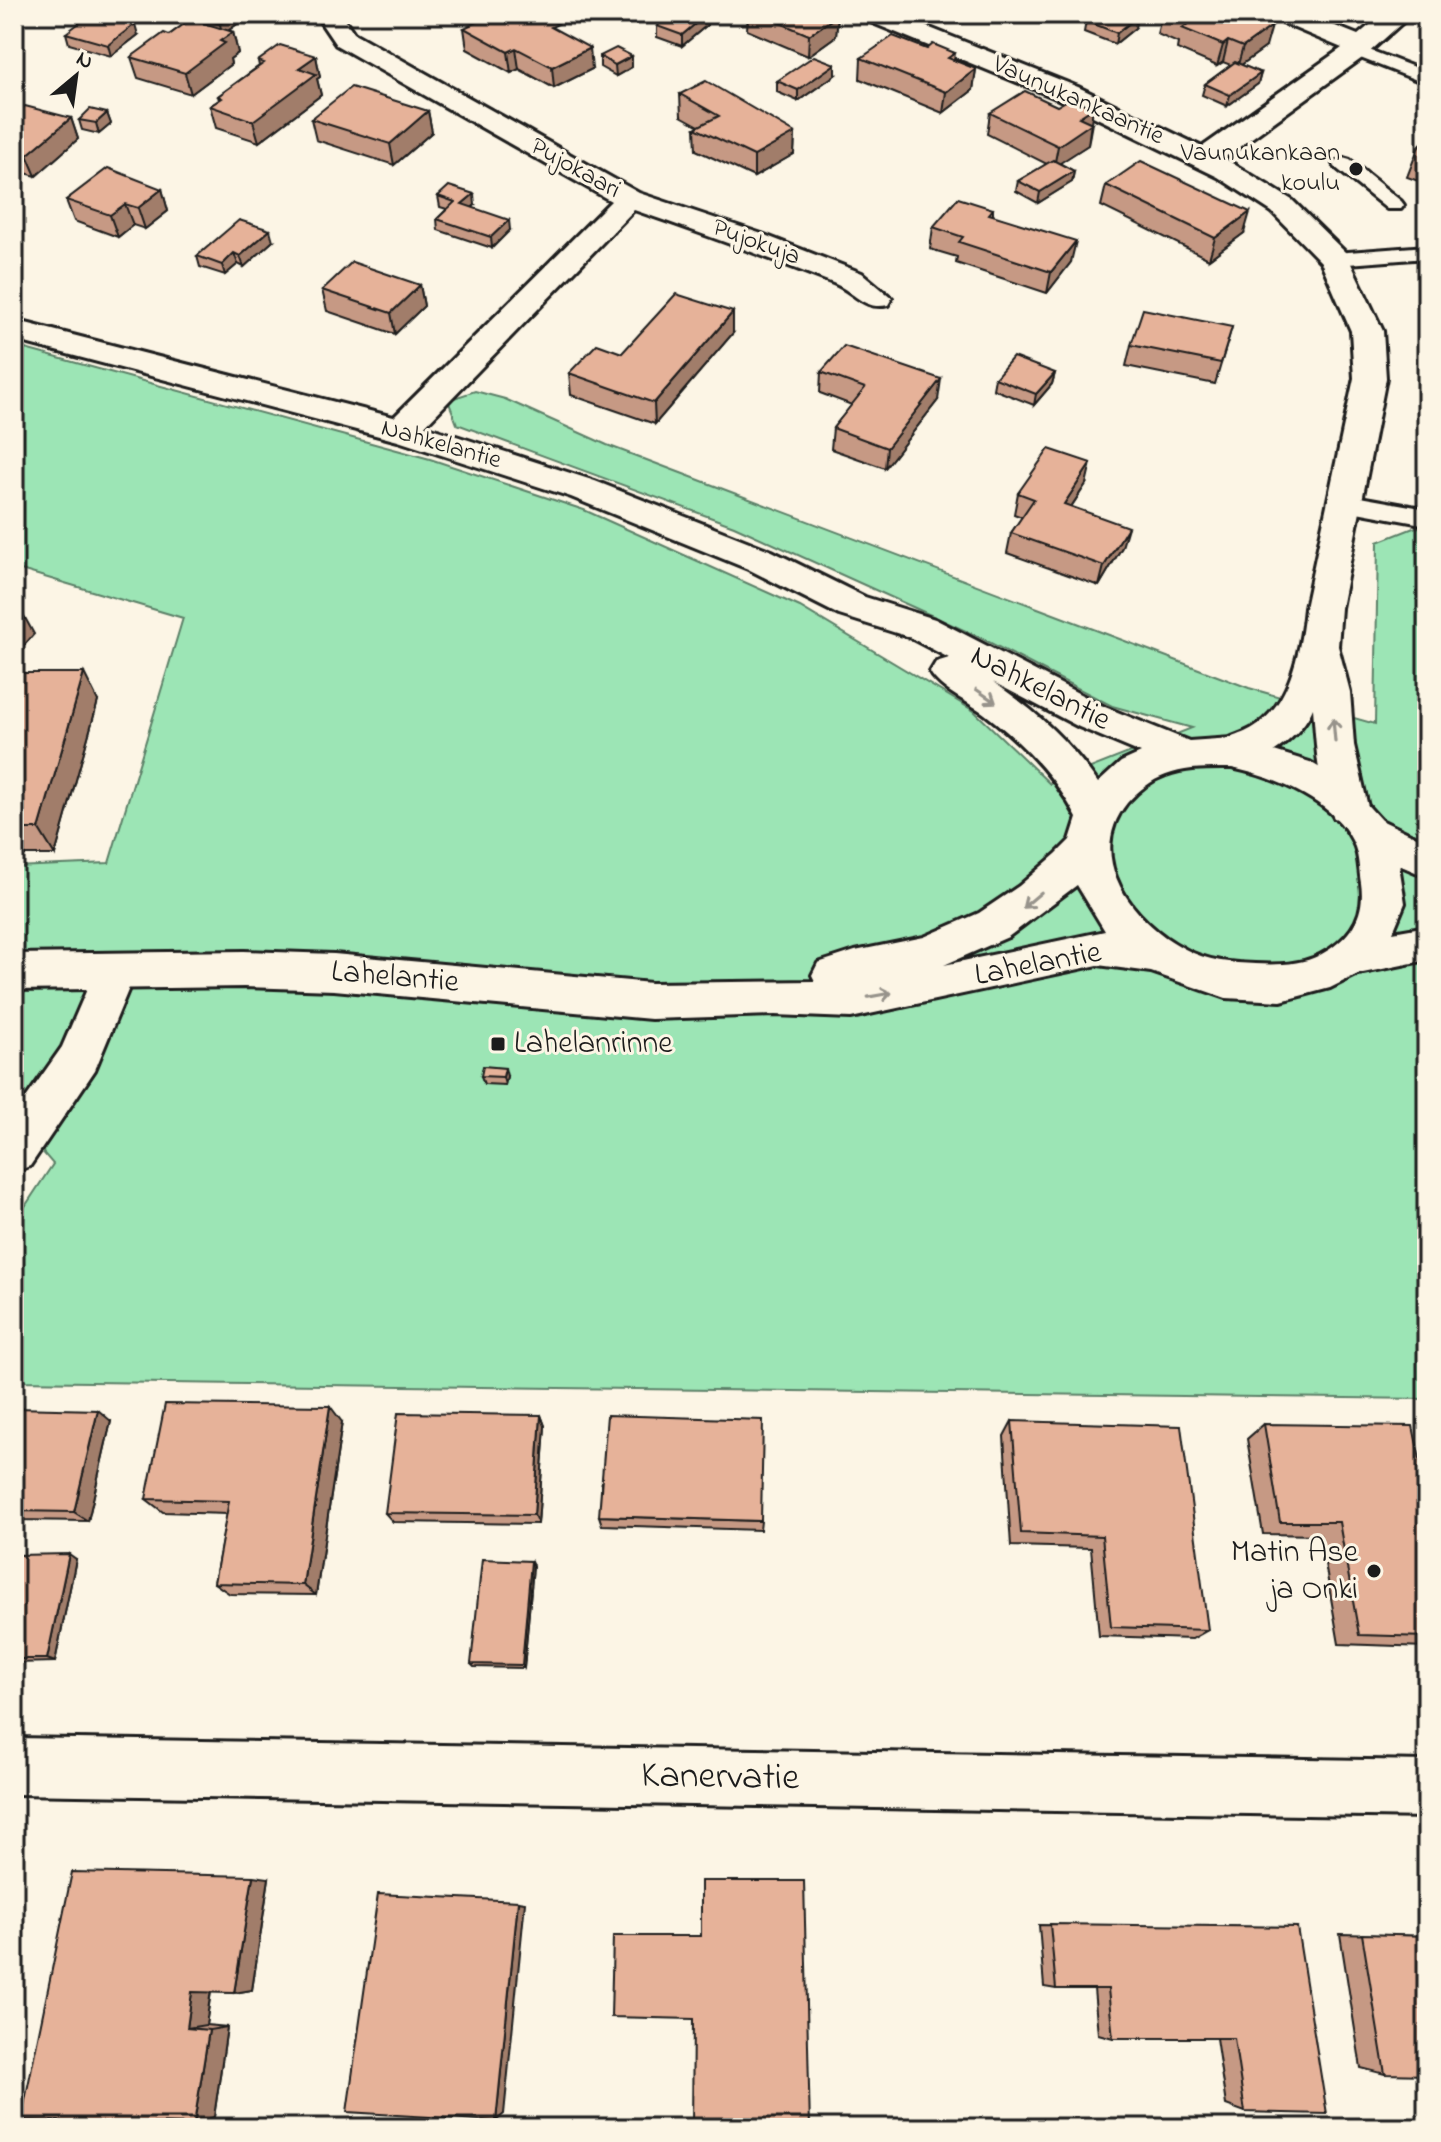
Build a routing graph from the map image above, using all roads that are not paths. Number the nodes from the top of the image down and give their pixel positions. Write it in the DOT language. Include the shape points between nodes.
graph roads {
  1 [pos="872,14"];
  2 [pos="1282,14"];
  3 [pos="1399,14"];
  4 [pos="330,17"];
  5 [pos="1358,48"];
  6 [pos="1427,78"];
  7 [pos="1204,159"];
  8 [pos="1343,164"];
  9 [pos="629,199"];
  10 [pos="1394,205"];
  11 [pos="1427,252"];
  12 [pos="1335,259"];
  13 [pos="877,298"];
  14 [pos="14,330"];
  15 [pos="401,430"];
  16 [pos="1343,502"];
  17 [pos="1427,517"];
  18 [pos="852,606"];
  19 [pos="1320,646"];
  20 [pos="1232,753"];
  21 [pos="1183,754"];
  22 [pos="1359,819"];
  23 [pos="1093,832"];
  24 [pos="1427,861"];
  25 [pos="1427,943"];
  26 [pos="1158,955"];
  27 [pos="1356,957"];
  28 [pos="115,971"];
  29 [pos="14,972"];
  30 [pos="775,997"];
  31 [pos="14,1152"];
  32 [pos="14,1766"];
  33 [pos="1427,1789"];
  1 -- 7 [label="street, Vaunukankaantie" via="1068,93"];
  2 -- 5 [label="street"];
  3 -- 5 [label="street"];
  4 -- 9 [label="street, Pujokaari" via="345,39"];
  5 -- 6 [label="lane"];
  5 -- 7 [label="street"];
  7 -- 12 [label="street, Vaunukankaantie" via="1282,206"];
  8 -- 10 [label="lane"];
  9 -- 13 [label="street, Pujokuja" via="851,279"];
  9 -- 15 [label="street, Pujokaari"];
  11 -- 12 [label="lane"];
  12 -- 16 [label="street, Vaunukankaantie" via="1367,331 1370,378"];
  14 -- 15 [label="street, Nahkelantie"];
  15 -- 18 [label="street, Nahkelantie" via="652,515"];
  16 -- 17 [label="lane"];
  16 -- 19 [label="street, Vaunukankaantie"];
  18 -- 21 [label="street, Nahkelantie" via="922,628 1092,717"];
  18 -- 23 [label="street, Nahkelantie, one-way" via="1043,739 1084,790"];
  19 -- 20 [label="street, Vaunukankaantie" via="1291,716 1268,737"];
  22 -- 19 [label="street, Vaunukankaantie, one-way" via="1335,745"];
  20 -- 21 [label="street"];
  20 -- 22 [label="street" via="1283,766 1318,784"];
  21 -- 23 [label="street" via="1122,782 1109,794"];
  22 -- 24 [label="street"];
  22 -- 27 [label="street" via="1383,866 1387,888 1377,930"];
  23 -- 26 [label="street" via="1092,870 1114,916"];
  23 -- 30 [label="street, Lahelantie, one-way" via="1022,909 985,933 924,955 839,973"];
  25 -- 27 [label="street"];
  26 -- 27 [label="street" via="1201,976 1249,985 1294,984"];
  30 -- 26 [label="street, Lahelantie, one-way" via="851,1000 1098,948"];
  28 -- 29 [label="street, Lahelantie"];
  28 -- 30 [label="street, Lahelantie" via="334,972 651,1001"];
  28 -- 31 [label="street" via="80,1057"];
  32 -- 33 [label="street, Kanervatie"];
}
